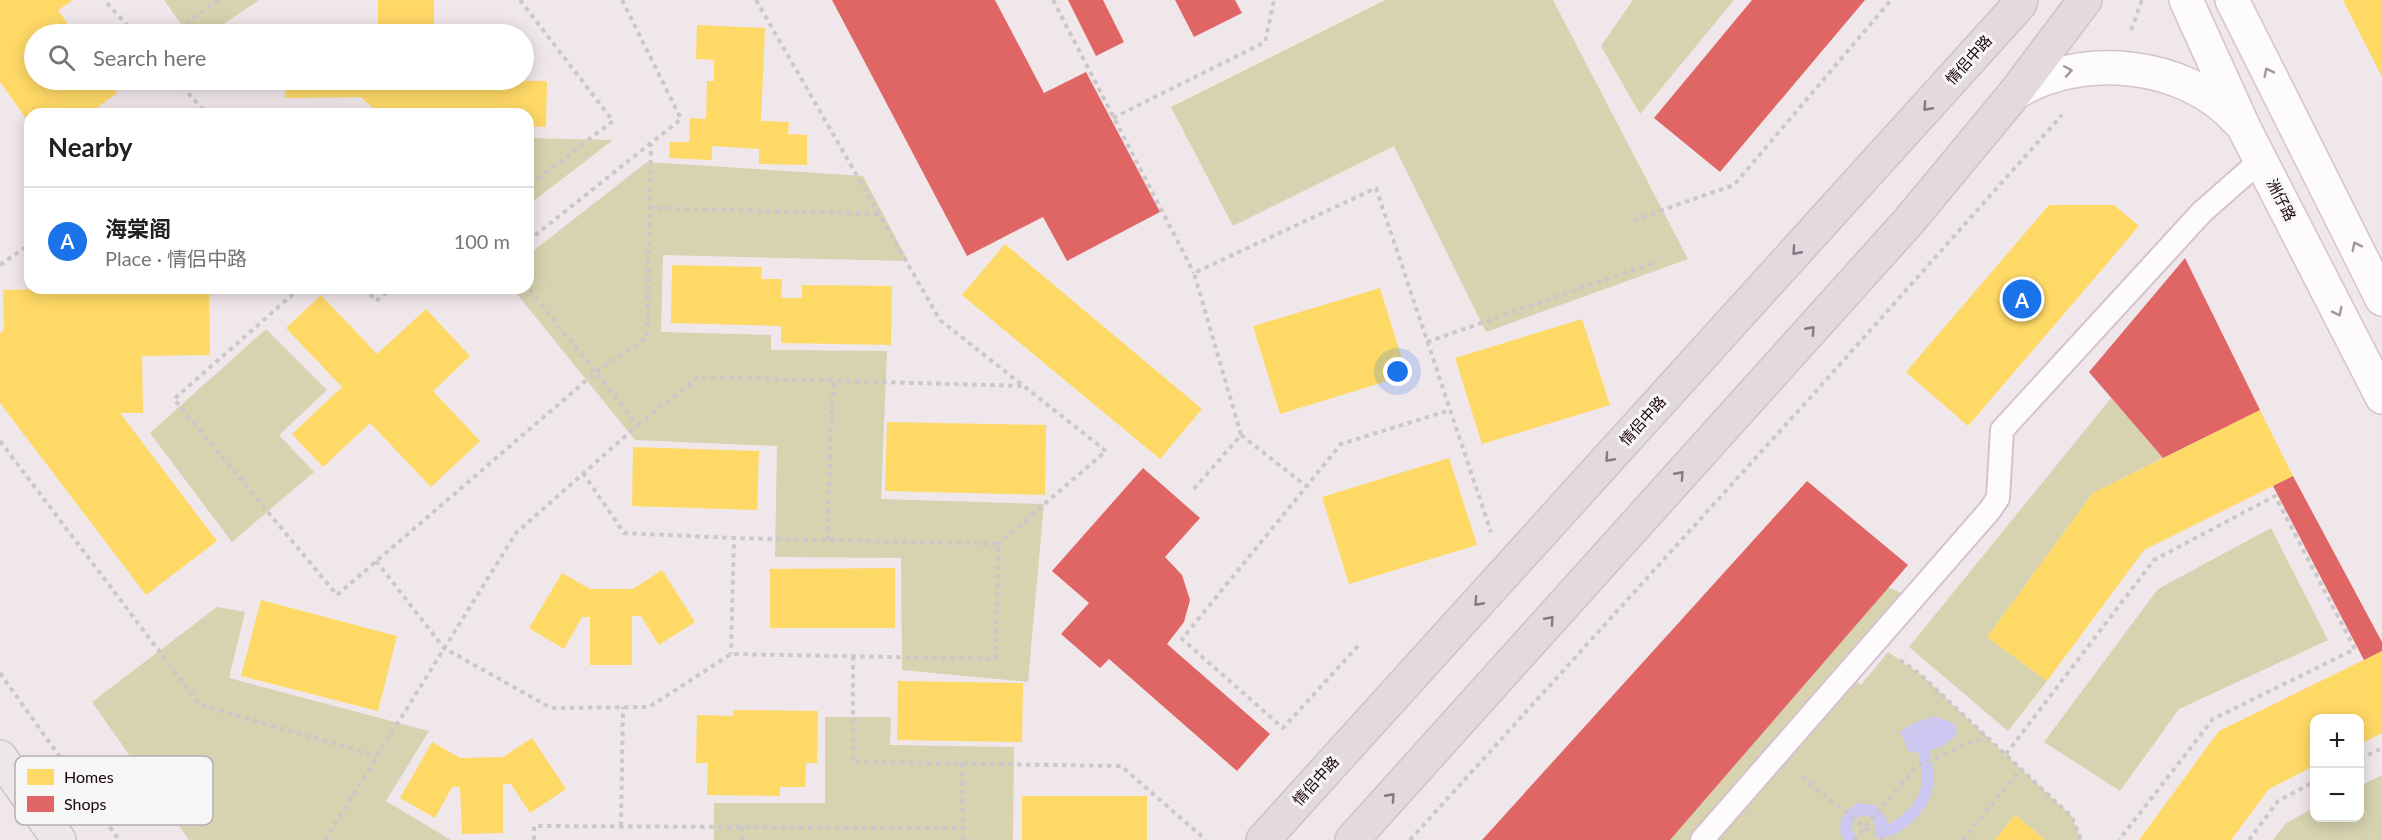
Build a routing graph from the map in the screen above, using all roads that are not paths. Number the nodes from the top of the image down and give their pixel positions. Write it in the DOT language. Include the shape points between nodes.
graph roads {
  1 [pos="2021,0"];
  2 [pos="2085,0"];
  3 [pos="2186,0"];
  4 [pos="2232,0"];
  5 [pos="2015,93"];
  6 [pos="2245,130"];
  7 [pos="2261,160"];
  8 [pos="2382,299"];
  9 [pos="2382,397"];
  10 [pos="0,757"];
  11 [pos="15,778"];
  12 [pos="48,825"];
  13 [pos="59,840"];
  14 [pos="1263,840"];
  15 [pos="1352,840"];
  16 [pos="1702,840"];
  1 -- 14 [label="highway, 情侣中路, one-way"];
  2 -- 5 [label="highway"];
  3 -- 6 [label="street, 洲仔路"];
  8 -- 4 [label="street, one-way"];
  5 -- 6 [label="street, one-way" via="2033,81 2057,73 2106,68 2142,70 2188,86 2223,107"];
  15 -- 5 [label="highway, one-way" via="1909,221"];
  6 -- 7 [label="street, 洲仔路"];
  7 -- 9 [label="street, 洲仔路, one-way"];
  7 -- 16 [label="lane" via="2202,212 2002,430 1998,498 1990,510 1881,647"];
  10 -- 11 [label="main road"];
  12 -- 13 [label="main road"];
}
